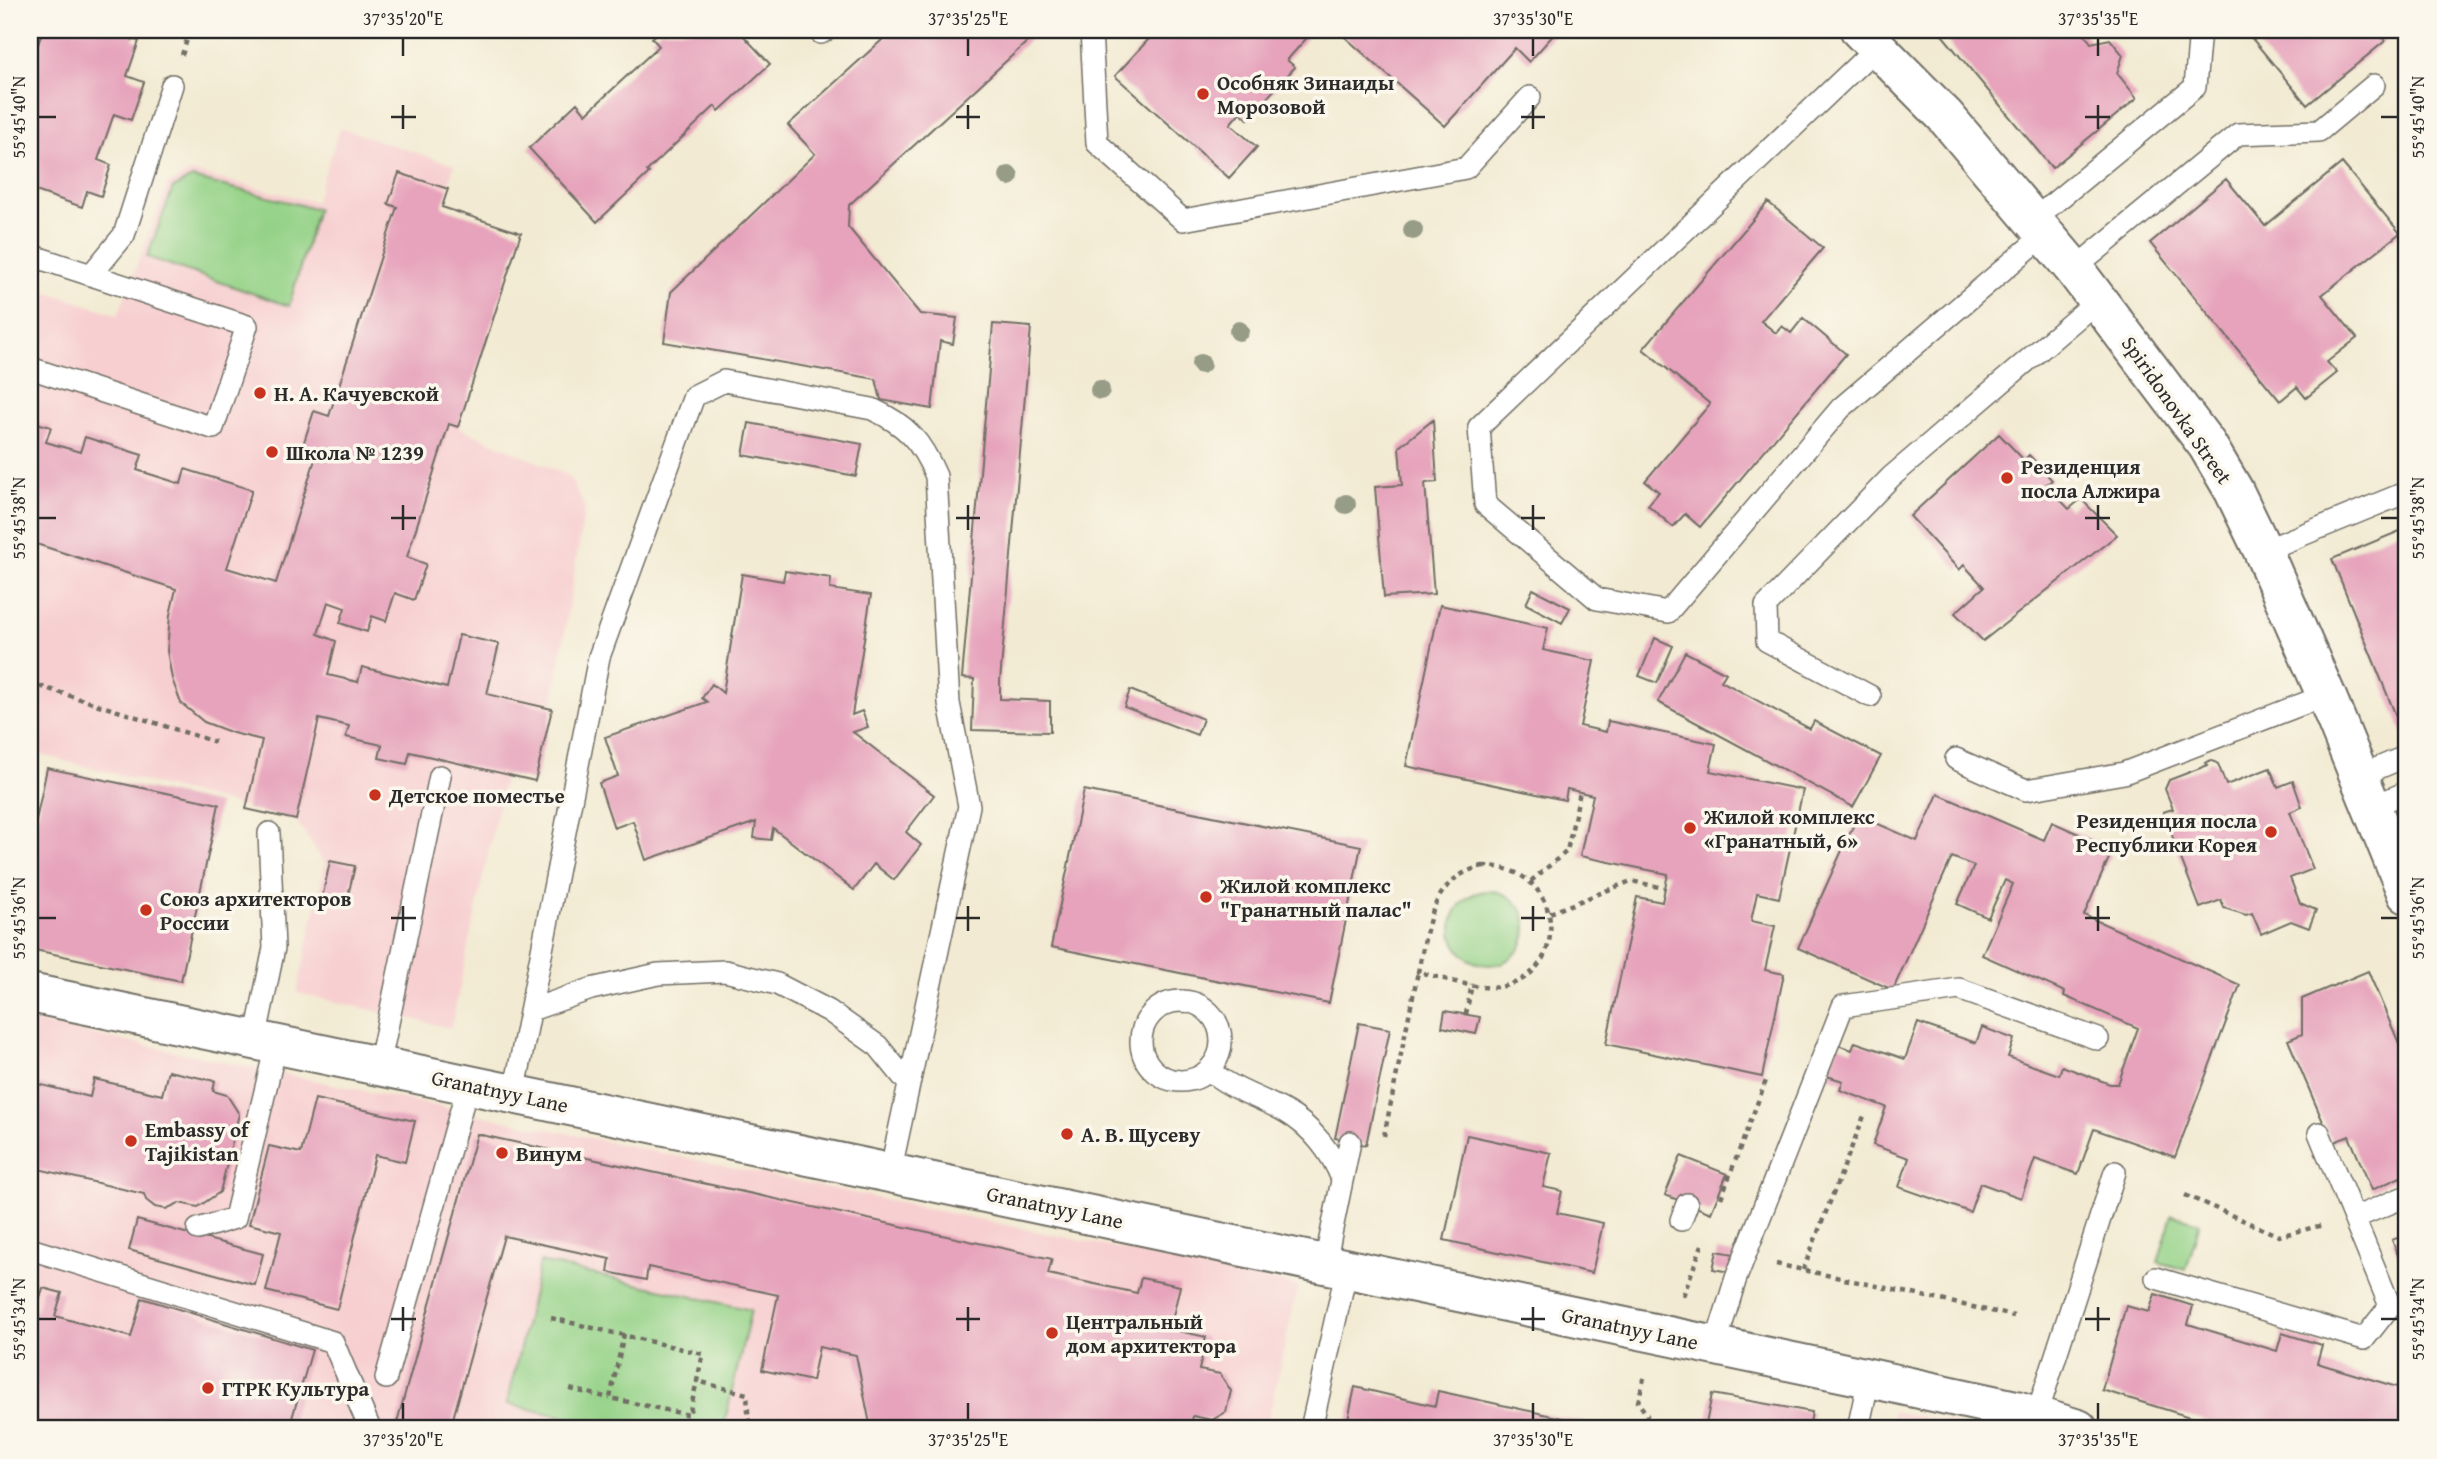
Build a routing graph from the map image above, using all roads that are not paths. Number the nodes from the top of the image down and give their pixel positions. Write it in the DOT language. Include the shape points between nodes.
graph roads {
  1 [pos="1091,30"];
  2 [pos="2200,30"];
  3 [pos="1869,38"];
  4 [pos="172,85"];
  5 [pos="2374,85"];
  6 [pos="1530,97"];
  7 [pos="2038,228"];
  8 [pos="30,255"];
  9 [pos="2074,269"];
  10 [pos="91,275"];
  11 [pos="2097,301"];
  12 [pos="30,368"];
  13 [pos="2407,492"];
  14 [pos="2263,551"];
  15 [pos="2326,695"];
  16 [pos="1870,696"];
  17 [pos="2407,756"];
  18 [pos="1956,759"];
  19 [pos="440,776"];
  20 [pos="2365,791"];
  21 [pos="2407,792"];
  22 [pos="269,833"];
  23 [pos="2406,889"];
  24 [pos="30,993"];
  25 [pos="531,1010"];
  26 [pos="2098,1039"];
  27 [pos="266,1042"];
  28 [pos="379,1066"];
  29 [pos="1209,1070"];
  30 [pos="908,1083"];
  31 [pos="468,1085"];
  32 [pos="514,1094"];
  33 [pos="2319,1133"];
  34 [pos="1350,1142"];
  35 [pos="2115,1171"];
  36 [pos="890,1173"];
  37 [pos="1342,1180"];
  38 [pos="2407,1196"];
  39 [pos="2354,1218"];
  40 [pos="198,1229"];
  41 [pos="30,1249"];
  42 [pos="1336,1266"];
  43 [pos="2156,1278"];
  44 [pos="1715,1346"];
  45 [pos="386,1378"];
  46 [pos="1869,1378"];
  47 [pos="2022,1419"];
  48 [pos="370,1429"];
  49 [pos="1311,1429"];
  50 [pos="1858,1429"];
  51 [pos="2078,1429"];
  1 -- 6 [label="lane" via="1097,143 1183,220 1466,168"];
  2 -- 7 [label="lane" via="2195,87"];
  3 -- 7 [label="street, Spiridonovka Street" via="1945,116"];
  3 -- 7 [label="lane" via="1479,426 1485,504 1597,599 1668,612 1841,408"];
  4 -- 10 [label="lane" via="124,235"];
  5 -- 9 [label="lane" via="2319,131 2238,134"];
  7 -- 9 [label="street, Spiridonovka Street"];
  8 -- 10 [label="lane"];
  9 -- 11 [label="street, Spiridonovka Street"];
  10 -- 12 [label="lane" via="247,326 214,428"];
  11 -- 14 [label="street, Spiridonovka Street" via="2207,445"];
  11 -- 16 [label="lane" via="1891,477 1766,606 1767,641"];
  13 -- 14 [label="lane"];
  14 -- 15 [label="street, Spiridonovka Street"];
  15 -- 18 [label="lane" via="2124,774 2026,790"];
  15 -- 20 [label="street, Spiridonovka Street"];
  17 -- 20 [label="lane"];
  19 -- 28 [label="lane"];
  20 -- 21 [label="lane"];
  20 -- 23 [label="street, Spiridonovka Street"];
  22 -- 27 [label="lane" via="275,948"];
  24 -- 27 [label="street, Granatnyy Lane"];
  25 -- 30 [label="lane" via="591,989 658,974 725,971 777,984 829,1011 878,1046"];
  25 -- 30 [label="lane" via="599,657 694,396 724,381 872,409 911,432 936,476 949,703 969,806"];
  25 -- 32 [label="lane"];
  26 -- 44 [label="lane" via="1959,989 1843,1006 1740,1266"];
  27 -- 28 [label="street, Granatnyy Lane"];
  27 -- 40 [label="lane" via="235,1218"];
  28 -- 31 [label="street, Granatnyy Lane"];
  29 -- 37 [label="lane" via="1229,1085 1288,1113 1316,1137 1335,1161"];
  30 -- 36 [label="lane"];
  31 -- 32 [label="street, Granatnyy Lane"];
  31 -- 45 [label="lane"];
  32 -- 36 [label="street, Granatnyy Lane"];
  33 -- 39 [label="lane"];
  34 -- 37 [label="lane"];
  35 -- 47 [label="lane"];
  36 -- 42 [label="street, Granatnyy Lane"];
  37 -- 42 [label="lane"];
  38 -- 39 [label="lane"];
  39 -- 43 [label="lane" via="2390,1306 2364,1339"];
  41 -- 48 [label="lane" via="333,1342"];
  42 -- 44 [label="street, Granatnyy Lane"];
  42 -- 49 [label="lane"];
  44 -- 46 [label="street, Granatnyy Lane"];
  46 -- 47 [label="street, Granatnyy Lane"];
  46 -- 50 [label="lane"];
  47 -- 51 [label="street, Granatnyy Lane"];
}
